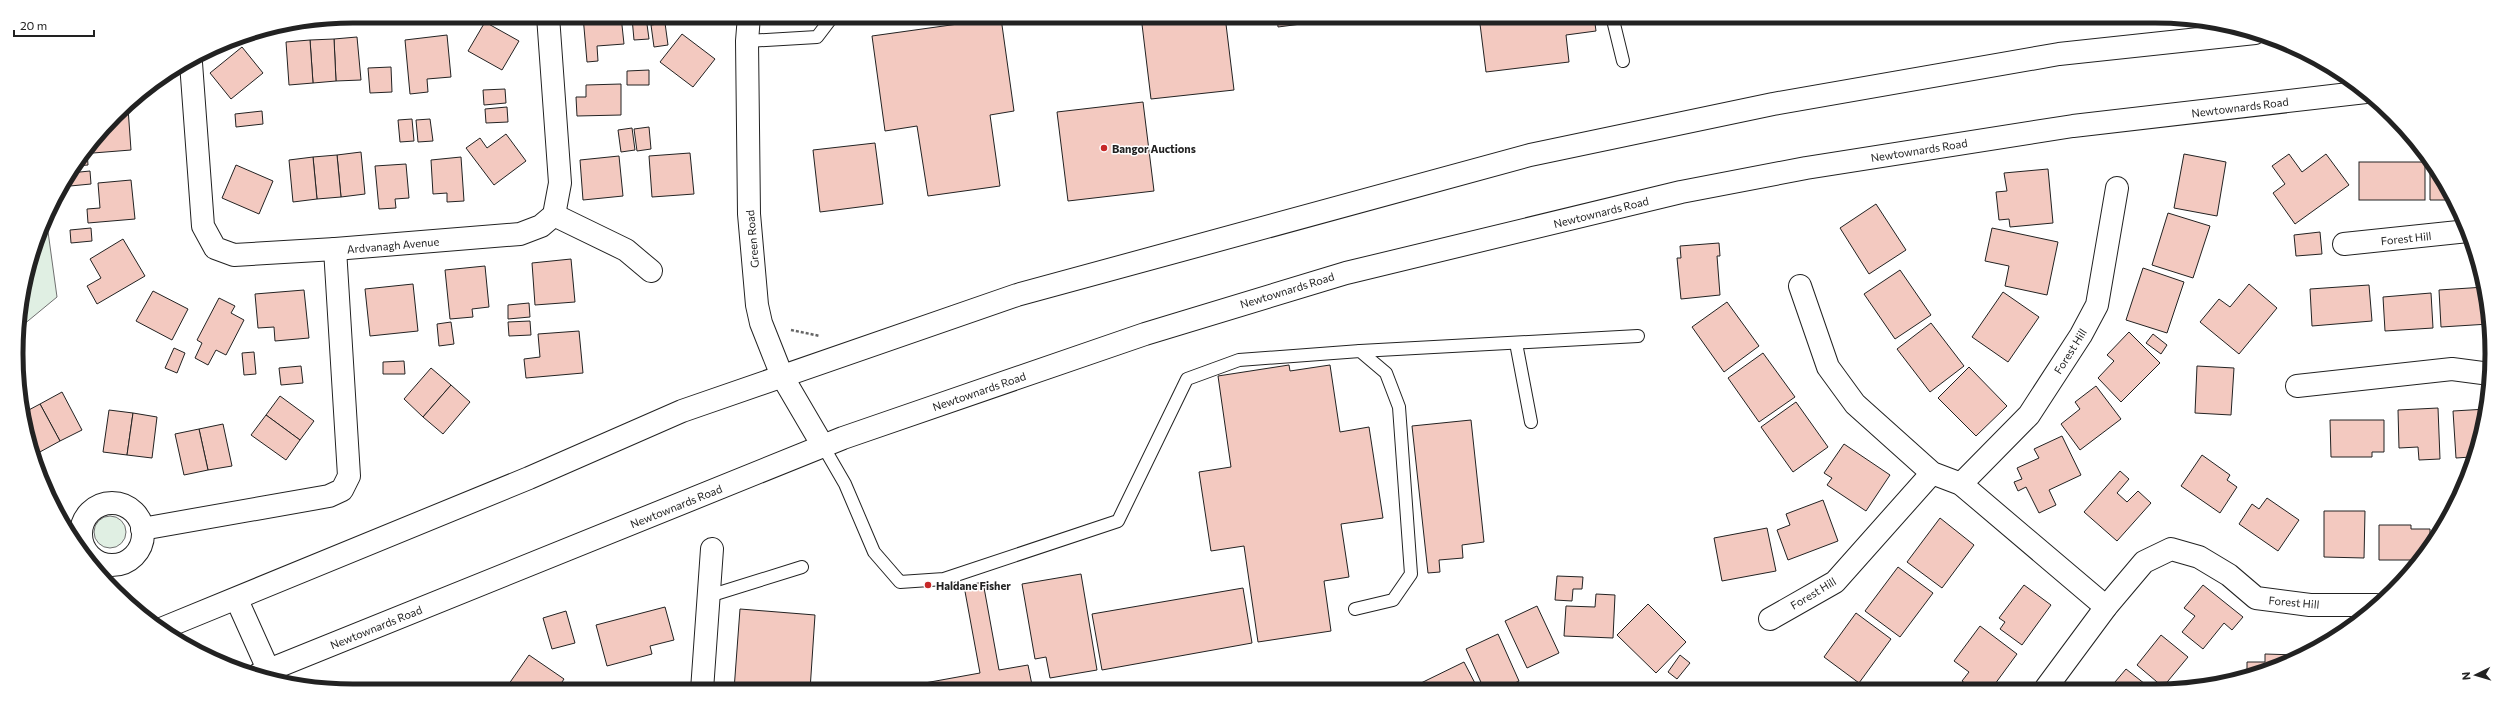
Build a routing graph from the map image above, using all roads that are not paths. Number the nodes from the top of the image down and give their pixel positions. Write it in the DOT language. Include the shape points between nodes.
graph roads {
  1 [pos="549,23"];
  2 [pos="748,23"];
  3 [pos="827,23"];
  4 [pos="1614,23"];
  5 [pos="2241,34"];
  6 [pos="747,41"];
  7 [pos="1623,61"];
  8 [pos="191,65"];
  9 [pos="2358,93"];
  10 [pos="2116,188"];
  11 [pos="554,215"];
  12 [pos="2462,232"];
  13 [pos="2344,244"];
  14 [pos="335,249"];
  15 [pos="651,271"];
  16 [pos="1800,286"];
  17 [pos="1638,336"];
  18 [pos="1516,343"];
  19 [pos="1360,351"];
  20 [pos="2484,373"];
  21 [pos="782,376"];
  22 [pos="2297,386"];
  23 [pos="1531,422"];
  24 [pos="823,446"];
  25 [pos="1932,472"];
  26 [pos="1961,484"];
  27 [pos="142,529"];
  28 [pos="712,549"];
  29 [pos="802,567"];
  30 [pos="709,596"];
  31 [pos="237,600"];
  32 [pos="2369,605"];
  33 [pos="2106,607"];
  34 [pos="1355,609"];
  35 [pos="1770,619"];
  36 [pos="168,627"];
  37 [pos="265,672"];
  38 [pos="268,673"];
  39 [pos="702,684"];
  40 [pos="2049,684"];
  1 -- 11 [label="main road" via="560,183"];
  2 -- 6 [label="main road, Green Road"];
  3 -- 6 [label="lane" via="817,37"];
  4 -- 7 [label="lane"];
  5 -- 21 [label="main road" via="2059,54 1773,104 1530,155 1017,295"];
  6 -- 21 [label="main road, Green Road" via="749,214 757,305 761,324"];
  8 -- 14 [label="main road, Ardvanagh Avenue" via="203,226 215,248 234,255"];
  9 -- 24 [label="main road, Newtownards Road" via="2073,126 1806,168 1681,192 1346,272 1145,334"];
  10 -- 26 [label="main road, Forest Hill" via="2097,305 2082,335 2029,415"];
  11 -- 14 [label="main road, Ardvanagh Avenue" via="541,226 520,234"];
  11 -- 15 [label="main road" via="626,250"];
  12 -- 13 [label="main road, Forest Hill"];
  14 -- 27 [label="main road" via="349,476 342,490 329,496"];
  16 -- 25 [label="main road" via="1828,367 1855,404"];
  17 -- 18 [label="lane"];
  18 -- 19 [label="lane"];
  18 -- 23 [label="lane"];
  19 -- 24 [label="lane" via="1239,360 1187,379 1118,522 944,579 900,582 874,552 845,484"];
  19 -- 34 [label="lane" via="1386,373 1399,407 1411,574 1392,600"];
  20 -- 22 [label="main road" via="2452,369"];
  21 -- 24 [label="main road, Green Road"];
  21 -- 31 [label="main road" via="682,411"];
  24 -- 38 [label="main road, Newtownards Road"];
  25 -- 26 [label="main road"];
  25 -- 35 [label="main road, Forest Hill" via="1835,582"];
  26 -- 33 [label="main road"];
  28 -- 30 [label="main road"];
  29 -- 30 [label="lane"];
  30 -- 39 [label="main road"];
  31 -- 36 [label="main road"];
  31 -- 37 [label="main road"];
  32 -- 33 [label="main road, Forest Hill" via="2310,605 2256,598 2229,575 2200,557 2170,549 2144,562"];
  33 -- 40 [label="main road, Forest Hill"];
}
